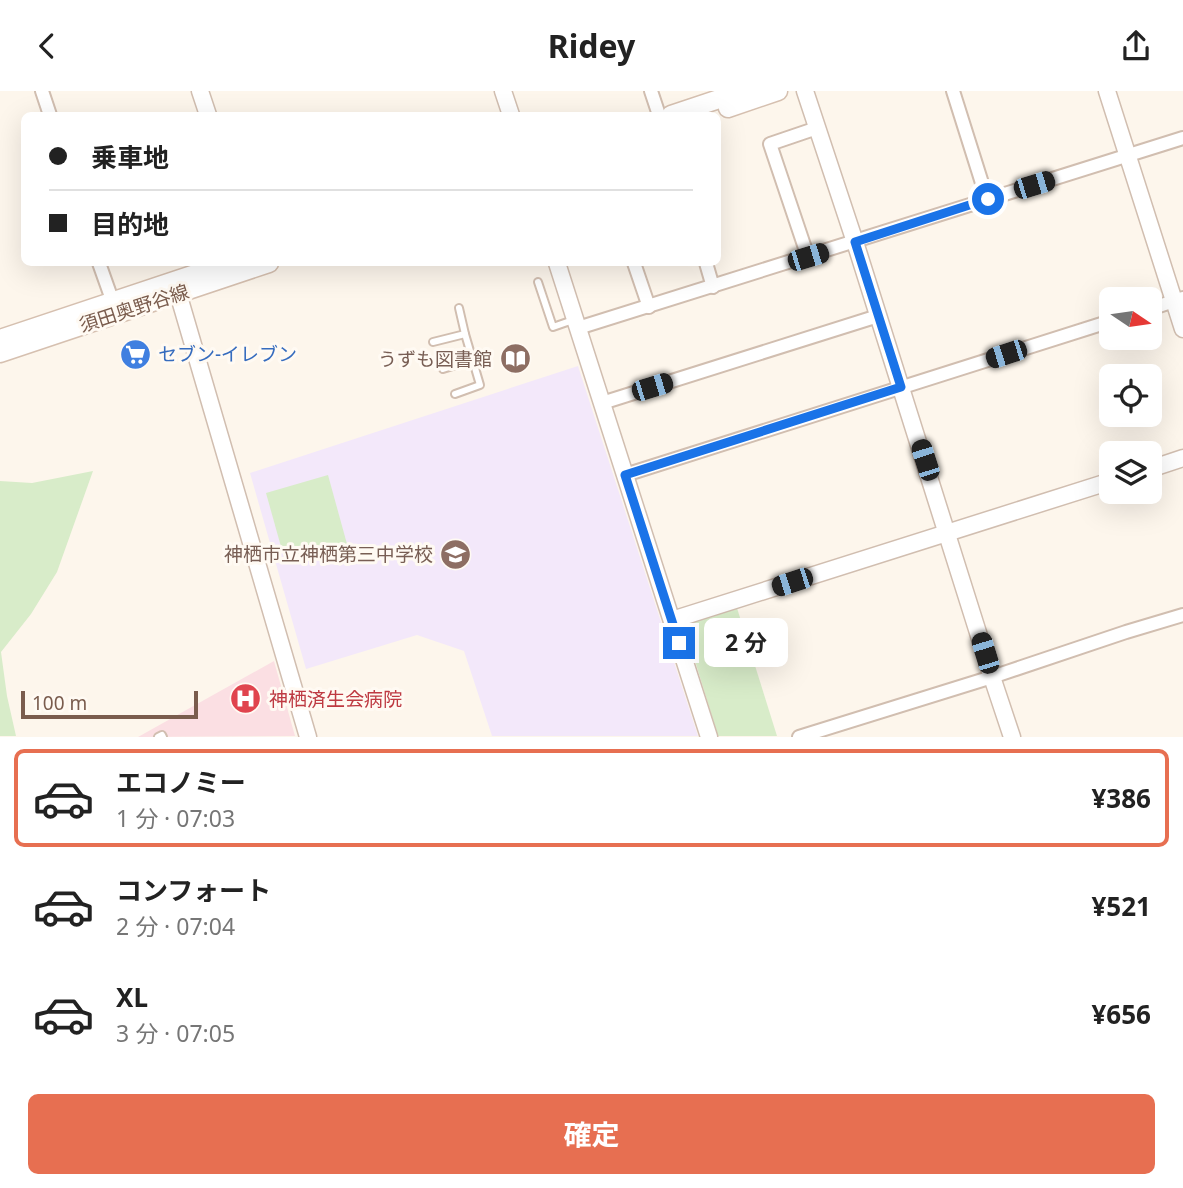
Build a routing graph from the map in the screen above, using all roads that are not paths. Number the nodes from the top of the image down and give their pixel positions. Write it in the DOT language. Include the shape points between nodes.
graph roads {
  1 [pos="42,91"];
  2 [pos="200,91"];
  3 [pos="503,91"];
  4 [pos="651,91"];
  5 [pos="743,91"];
  6 [pos="778,91"];
  7 [pos="805,91"];
  8 [pos="953,91"];
  9 [pos="1107,91"];
  10 [pos="49,112"];
  11 [pos="207,112"];
  12 [pos="510,112"];
  13 [pos="658,112"];
  14 [pos="680,112"];
  15 [pos="716,112"];
  16 [pos="817,128"];
  17 [pos="1183,138"];
  18 [pos="1127,156"];
  19 [pos="988,199"];
  20 [pos="855,242"];
  21 [pos="808,257"];
  22 [pos="100,266"];
  23 [pos="222,266"];
  24 [pos="253,266"];
  25 [pos="559,266"];
  26 [pos="635,266"];
  27 [pos="707,266"];
  28 [pos="538,282"];
  29 [pos="713,287"];
  30 [pos="176,288"];
  31 [pos="1179,299"];
  32 [pos="1162,305"];
  33 [pos="649,307"];
  34 [pos="115,308"];
  35 [pos="459,308"];
  36 [pos="878,316"];
  37 [pos="577,324"];
  38 [pos="1099,325"];
  39 [pos="1183,328"];
  40 [pos="464,334"];
  41 [pos="0,339"];
  42 [pos="433,342"];
  43 [pos="0,353"];
  44 [pos="472,360"];
  45 [pos="443,369"];
  46 [pos="901,387"];
  47 [pos="455,394"];
  48 [pos="602,403"];
  49 [pos="1183,458"];
  50 [pos="1162,464"];
  51 [pos="625,475"];
  52 [pos="1099,485"];
  53 [pos="948,533"];
  54 [pos="1183,615"];
  55 [pos="671,620"];
  56 [pos="992,677"];
  57 [pos="309,737"];
  58 [pos="709,737"];
  59 [pos="799,737"];
  60 [pos="1012,737"];
  1 -- 10 [label="street"];
  2 -- 11 [label="street"];
  3 -- 12 [label="street"];
  4 -- 13 [label="street"];
  5 -- 14 [label="main road"];
  6 -- 15 [label="main road"];
  7 -- 16 [label="street"];
  8 -- 19 [label="street"];
  9 -- 18 [label="street"];
  16 -- 20 [label="street"];
  16 -- 21 [label="street" via="769,143"];
  17 -- 18 [label="street"];
  18 -- 19 [label="street"];
  18 -- 31 [label="street"];
  19 -- 20 [label="street"];
  20 -- 21 [label="street"];
  20 -- 36 [label="street"];
  21 -- 29 [label="street"];
  22 -- 34 [label="street"];
  23 -- 30 [label="main road, 須田奥野谷線"];
  24 -- 30 [label="main road, 須田奥野谷線"];
  25 -- 37 [label="street"];
  26 -- 33 [label="street"];
  27 -- 29 [label="street"];
  28 -- 37 [label="lane" via="553,327"];
  29 -- 33 [label="street"];
  30 -- 34 [label="main road, 須田奥野谷線"];
  30 -- 57 [label="street"];
  31 -- 32 [label="street"];
  31 -- 39 [label="street"];
  33 -- 37 [label="street"];
  34 -- 41 [label="main road, 須田奥野谷線"];
  34 -- 43 [label="main road, 須田奥野谷線"];
  35 -- 40 [label="lane"];
  36 -- 46 [label="street"];
  36 -- 48 [label="street"];
  37 -- 48 [label="street"];
  38 -- 46 [label="street"];
  40 -- 42 [label="lane"];
  40 -- 44 [label="lane"];
  44 -- 45 [label="lane"];
  44 -- 47 [label="lane" via="480,384"];
  46 -- 51 [label="street"];
  46 -- 53 [label="street"];
  48 -- 51 [label="street"];
  49 -- 50 [label="street"];
  51 -- 55 [label="street"];
  52 -- 53 [label="street"];
  53 -- 55 [label="street"];
  53 -- 56 [label="street"];
  54 -- 56 [label="street"];
  55 -- 58 [label="street"];
  56 -- 59 [label="street"];
  56 -- 60 [label="street"];
}
